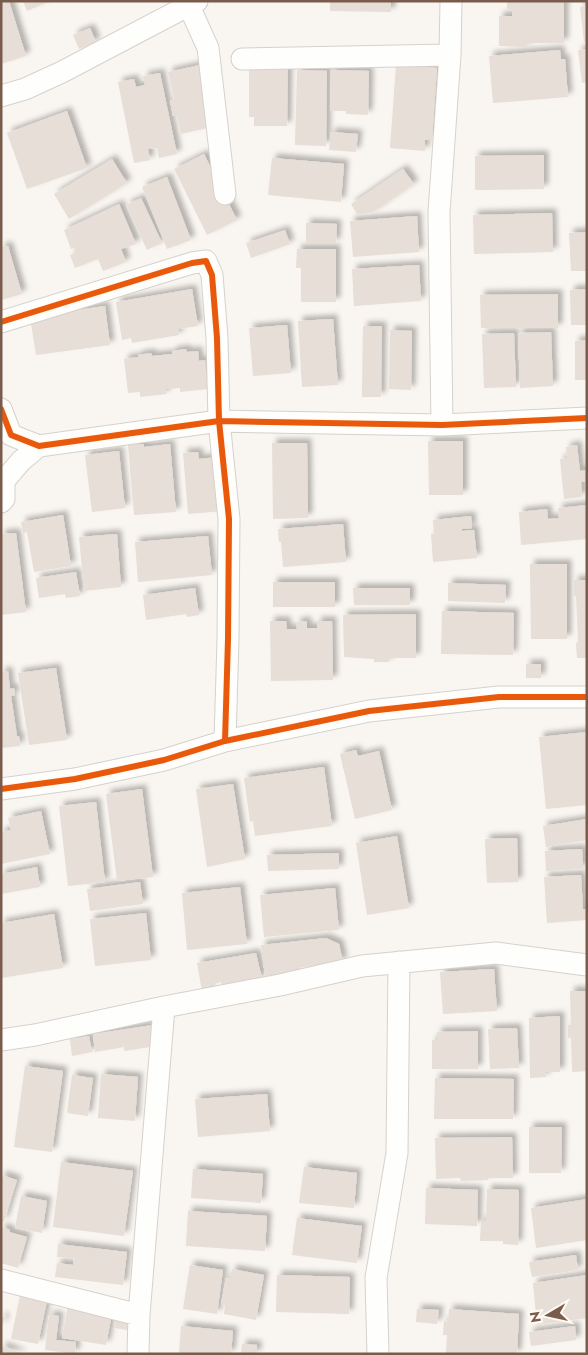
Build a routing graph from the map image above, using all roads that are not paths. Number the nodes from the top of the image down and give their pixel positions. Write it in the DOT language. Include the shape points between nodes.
graph roads {
  1 [pos="452,1"];
  2 [pos="193,4"];
  3 [pos="450,55"];
  4 [pos="242,59"];
  5 [pos="1,96"];
  6 [pos="225,194"];
  7 [pos="1,322"];
  8 [pos="1,409"];
  9 [pos="587,418"];
  10 [pos="219,421"];
  11 [pos="442,425"];
  12 [pos="39,446"];
  13 [pos="1,502"];
  14 [pos="587,697"];
  15 [pos="225,741"];
  16 [pos="1,790"];
  17 [pos="399,962"];
  18 [pos="587,965"];
  19 [pos="164,1007"];
  20 [pos="1,1040"];
  21 [pos="1,1280"];
  22 [pos="139,1314"];
  23 [pos="138,1354"];
  24 [pos="378,1354"];
  1 -- 3 [label="street"];
  2 -- 5 [label="street" via="62,72"];
  2 -- 6 [label="street" via="208,48"];
  3 -- 4 [label="street"];
  3 -- 11 [label="street" via="439,212"];
  7 -- 10 [label="street" via="206,260 212,275"];
  8 -- 12 [label="street" via="11,435"];
  9 -- 11 [label="street"];
  10 -- 11 [label="street"];
  10 -- 12 [label="street"];
  10 -- 15 [label="street" via="229,519"];
  12 -- 13 [label="street" via="4,481 4,499"];
  14 -- 15 [label="street" via="499,698 369,711"];
  15 -- 16 [label="street" via="164,760 75,780"];
  17 -- 18 [label="street" via="496,953"];
  17 -- 19 [label="street" via="362,966"];
  17 -- 24 [label="street" via="397,1153 376,1278"];
  19 -- 20 [label="street"];
  19 -- 22 [label="street"];
  21 -- 22 [label="street"];
  22 -- 23 [label="street"];
}
